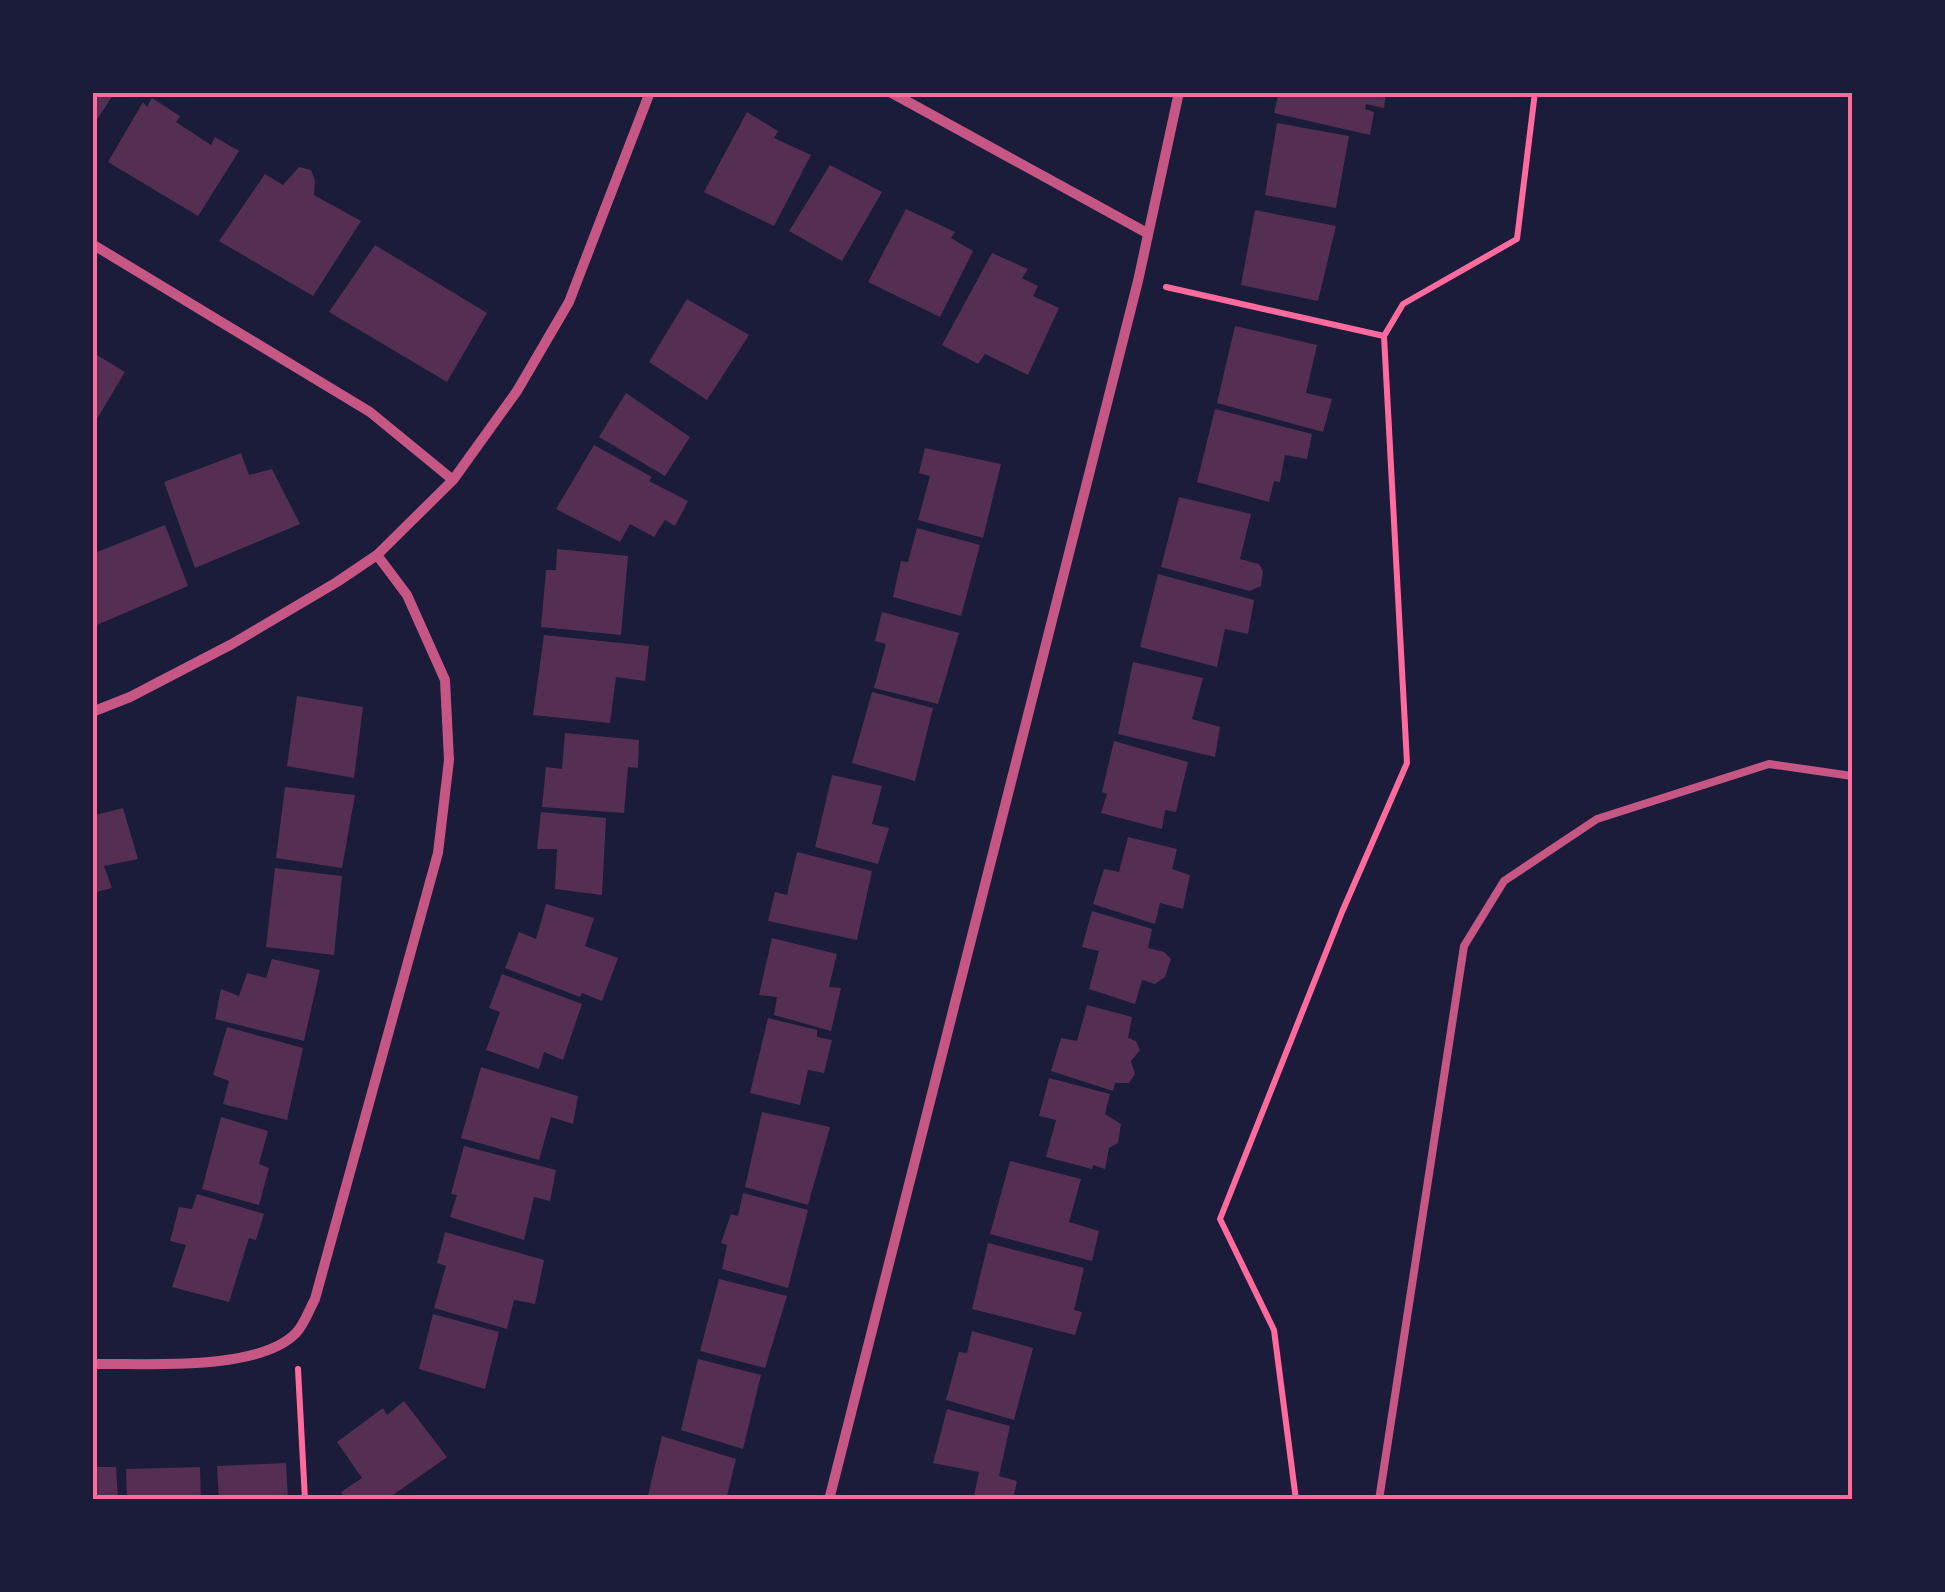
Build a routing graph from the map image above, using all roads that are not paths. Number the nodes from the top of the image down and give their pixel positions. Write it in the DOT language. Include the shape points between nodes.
graph roads {
  1 [pos="650,92"];
  2 [pos="890,92"];
  3 [pos="1179,92"];
  4 [pos="1147,233"];
  5 [pos="92,244"];
  6 [pos="453,480"];
  7 [pos="377,554"];
  8 [pos="92,712"];
  9 [pos="1852,776"];
  10 [pos="92,1364"];
  11 [pos="829,1500"];
  12 [pos="1379,1500"];
  1 -- 6 [label="street" via="569,302 518,390"];
  2 -- 4 [label="street"];
  3 -- 4 [label="street"];
  4 -- 11 [label="street"];
  5 -- 6 [label="street" via="370,412"];
  6 -- 7 [label="street"];
  7 -- 8 [label="street" via="248,634"];
  7 -- 10 [label="street" via="408,595 445,680 449,760 438,853 315,1299 296,1333 266,1354"];
  9 -- 12 [label="lane" via="1769,764 1597,819 1504,881 1464,946"];
}
